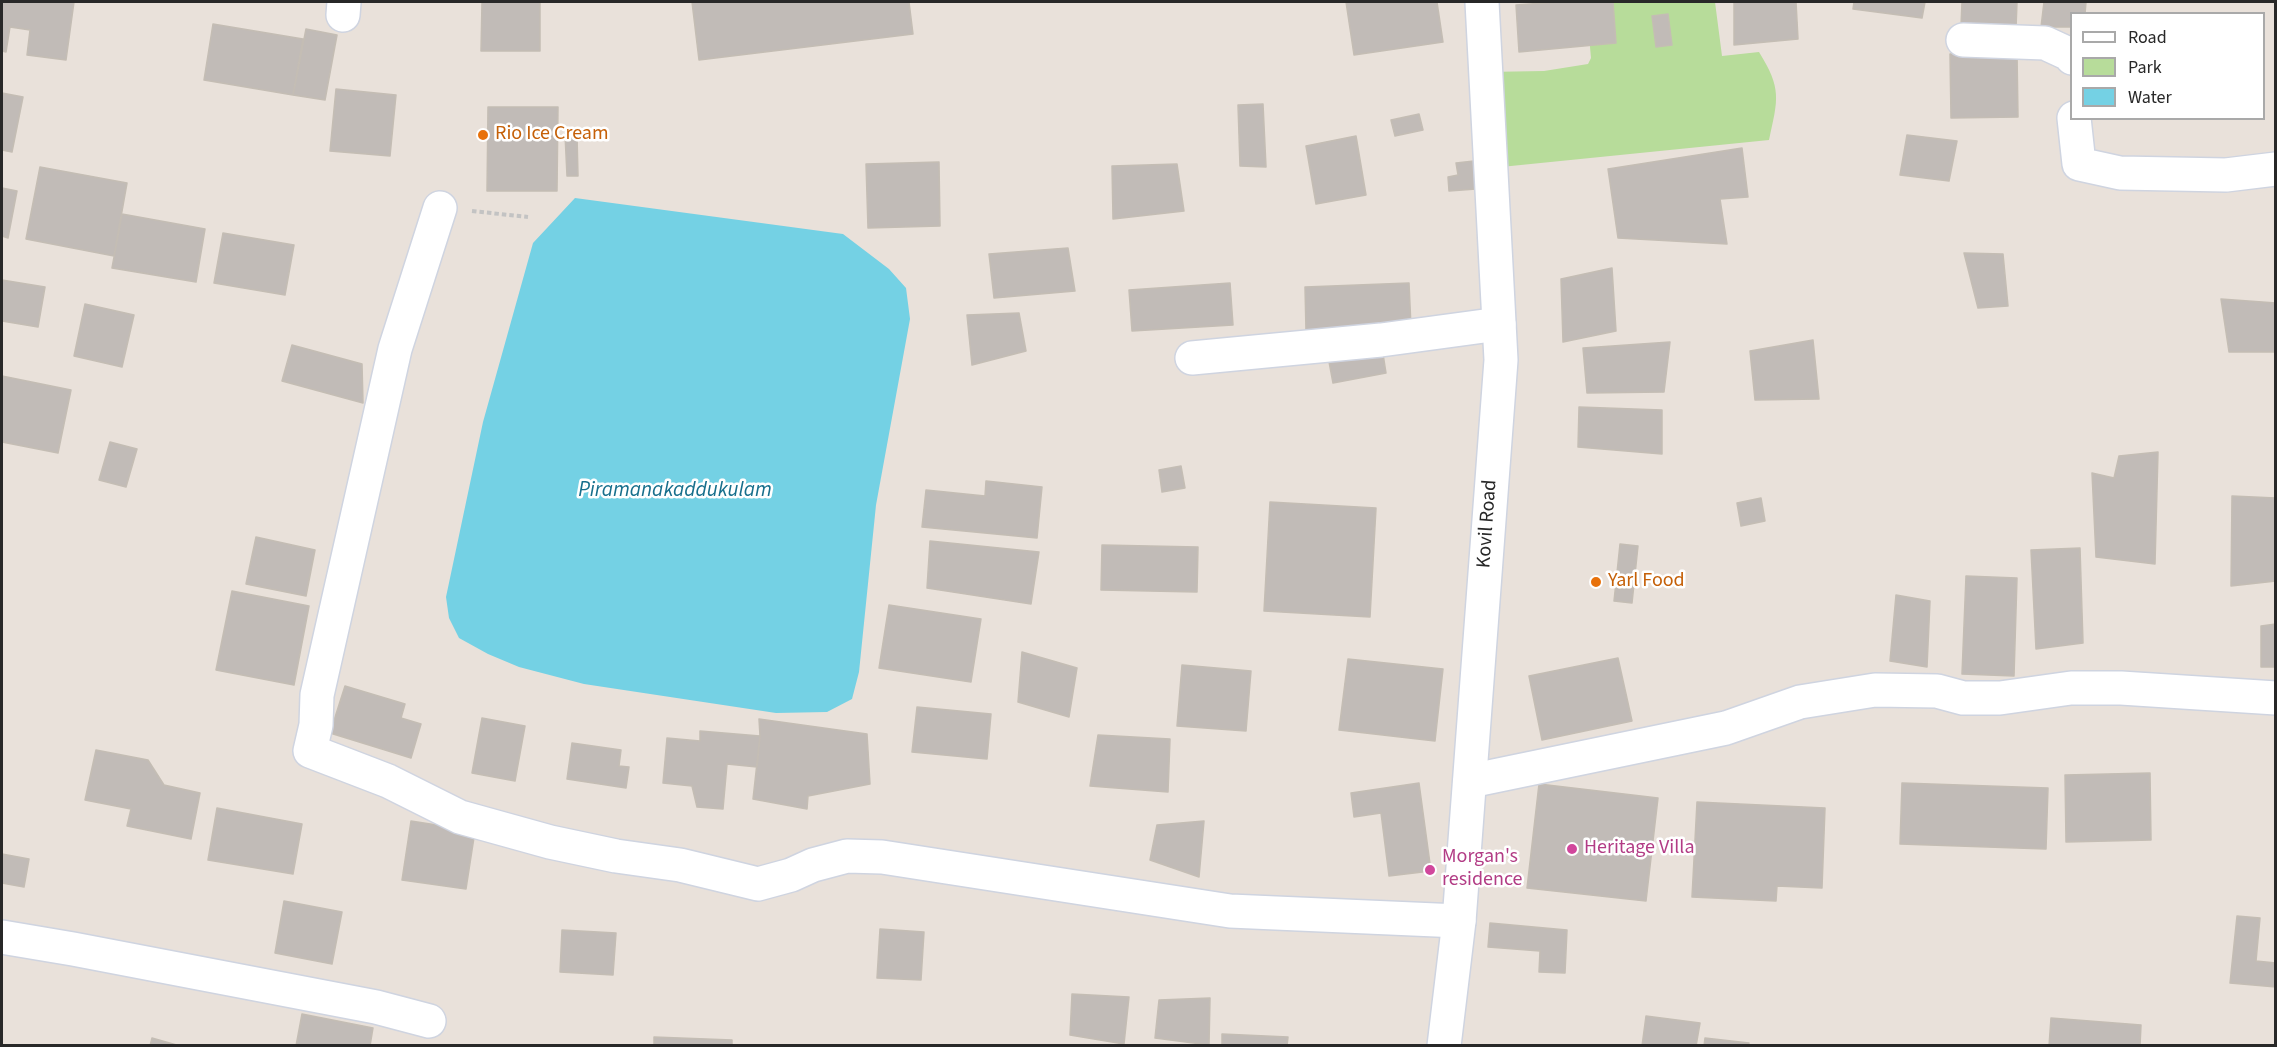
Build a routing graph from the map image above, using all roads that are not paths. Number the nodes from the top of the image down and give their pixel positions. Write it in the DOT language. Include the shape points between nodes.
graph roads {
  1 [pos="1482,2"];
  2 [pos="1963,40"];
  3 [pos="2070,56"];
  4 [pos="2074,120"];
  5 [pos="2276,169"];
  6 [pos="440,208"];
  7 [pos="1499,324"];
  8 [pos="1192,358"];
  9 [pos="2276,698"];
  10 [pos="1470,781"];
  11 [pos="1459,921"];
  12 [pos="2,937"];
  13 [pos="429,1021"];
  14 [pos="1444,1046"];
  1 -- 7 [label="street, Kovil Road"];
  2 -- 3 [label="street" via="2045,43"];
  4 -- 5 [label="street" via="2079,164 2120,173 2155,174 2226,175"];
  6 -- 11 [label="street" via="395,349 317,695 310,751 388,781 460,817 550,842 680,865 758,884 847,856 882,857 1230,911"];
  7 -- 8 [label="street"];
  7 -- 10 [label="street, Kovil Road" via="1501,360"];
  9 -- 10 [label="street" via="2121,688 2071,688 2000,698 1875,690 1800,702 1726,728"];
  10 -- 11 [label="street, Kovil Road"];
  11 -- 14 [label="street, Kovil Road"];
  12 -- 13 [label="street" via="376,1007"];
}
